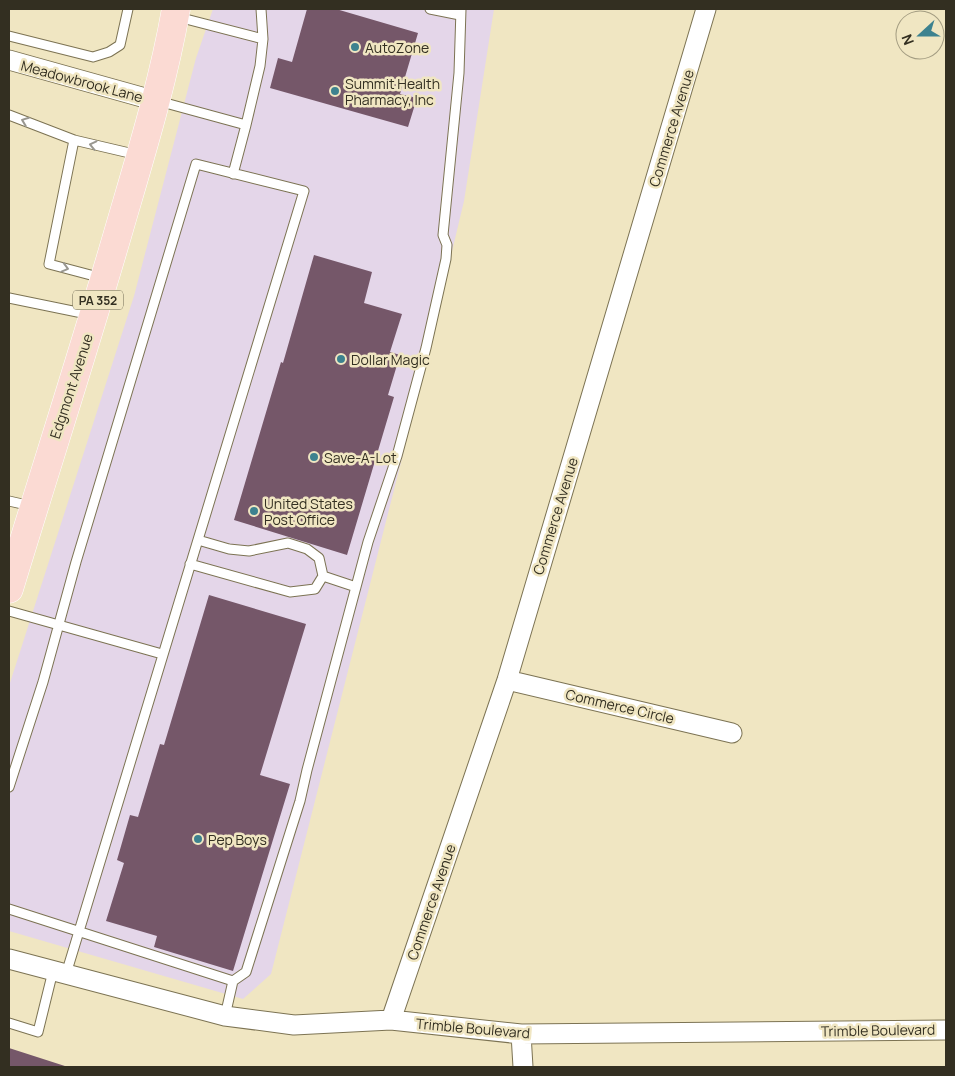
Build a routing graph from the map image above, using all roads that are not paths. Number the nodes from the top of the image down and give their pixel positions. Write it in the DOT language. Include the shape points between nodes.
graph roads {
  1 [pos="128,9"];
  2 [pos="260,9"];
  3 [pos="430,9"];
  4 [pos="706,9"];
  5 [pos="175,12"];
  6 [pos="461,12"];
  7 [pos="9,36"];
  8 [pos="263,39"];
  9 [pos="9,60"];
  10 [pos="156,101"];
  11 [pos="9,115"];
  12 [pos="246,125"];
  13 [pos="74,140"];
  14 [pos="141,155"];
  15 [pos="233,174"];
  16 [pos="105,279"];
  17 [pos="9,298"];
  18 [pos="94,316"];
  19 [pos="21,504"];
  20 [pos="198,540"];
  21 [pos="190,564"];
  22 [pos="323,576"];
  23 [pos="356,587"];
  24 [pos="9,588"];
  25 [pos="9,611"];
  26 [pos="59,625"];
  27 [pos="162,654"];
  28 [pos="507,680"];
  29 [pos="732,733"];
  30 [pos="9,787"];
  31 [pos="9,909"];
  32 [pos="78,932"];
  33 [pos="9,959"];
  34 [pos="59,973"];
  35 [pos="233,981"];
  36 [pos="225,1016"];
  37 [pos="391,1020"];
  38 [pos="9,1023"];
  39 [pos="946,1030"];
  40 [pos="521,1034"];
  41 [pos="523,1067"];
  1 -- 7 [label="lane" via="120,45 93,57"];
  2 -- 8 [label="lane"];
  3 -- 6 [label="lane"];
  4 -- 28 [label="street, Commerce Avenue"];
  5 -- 8 [label="lane"];
  5 -- 10 [label="main road, Edgmont Avenue / PA 352"];
  6 -- 23 [label="lane" via="459,73 443,235 447,245 446,259 397,456"];
  8 -- 12 [label="lane"];
  9 -- 10 [label="street, Meadowbrook Lane"];
  10 -- 12 [label="lane"];
  10 -- 14 [label="main road, Edgmont Avenue / PA 352"];
  13 -- 11 [label="lane, one-way"];
  12 -- 15 [label="lane"];
  14 -- 13 [label="lane, one-way"];
  13 -- 16 [label="lane, one-way" via="49,264"];
  14 -- 16 [label="main road, Edgmont Avenue / PA 352"];
  15 -- 20 [label="lane" via="304,191"];
  15 -- 26 [label="lane" via="196,164"];
  16 -- 18 [label="main road, Edgmont Avenue / PA 352"];
  17 -- 18 [label="lane"];
  18 -- 19 [label="main road, Edgmont Avenue / PA 352"];
  19 -- 24 [label="main road, Edgmont Avenue / PA 352"];
  20 -- 21 [label="lane"];
  20 -- 22 [label="lane" via="229,549 249,550 288,543 307,549 319,558"];
  21 -- 22 [label="lane" via="290,592 315,589"];
  21 -- 27 [label="lane"];
  22 -- 23 [label="lane"];
  23 -- 35 [label="lane" via="300,801 246,972"];
  25 -- 26 [label="lane"];
  26 -- 27 [label="lane"];
  26 -- 30 [label="lane"];
  27 -- 32 [label="lane"];
  28 -- 29 [label="street, Commerce Circle"];
  28 -- 37 [label="street, Commerce Avenue"];
  31 -- 32 [label="lane"];
  32 -- 34 [label="lane"];
  32 -- 35 [label="lane"];
  33 -- 34 [label="street, Trimble Boulevard"];
  34 -- 36 [label="street, Trimble Boulevard"];
  34 -- 38 [label="lane" via="38,1032"];
  35 -- 36 [label="lane"];
  36 -- 37 [label="street, Trimble Boulevard" via="294,1025"];
  37 -- 40 [label="street, Trimble Boulevard"];
  39 -- 40 [label="street, Trimble Boulevard"];
  40 -- 41 [label="street"];
}
